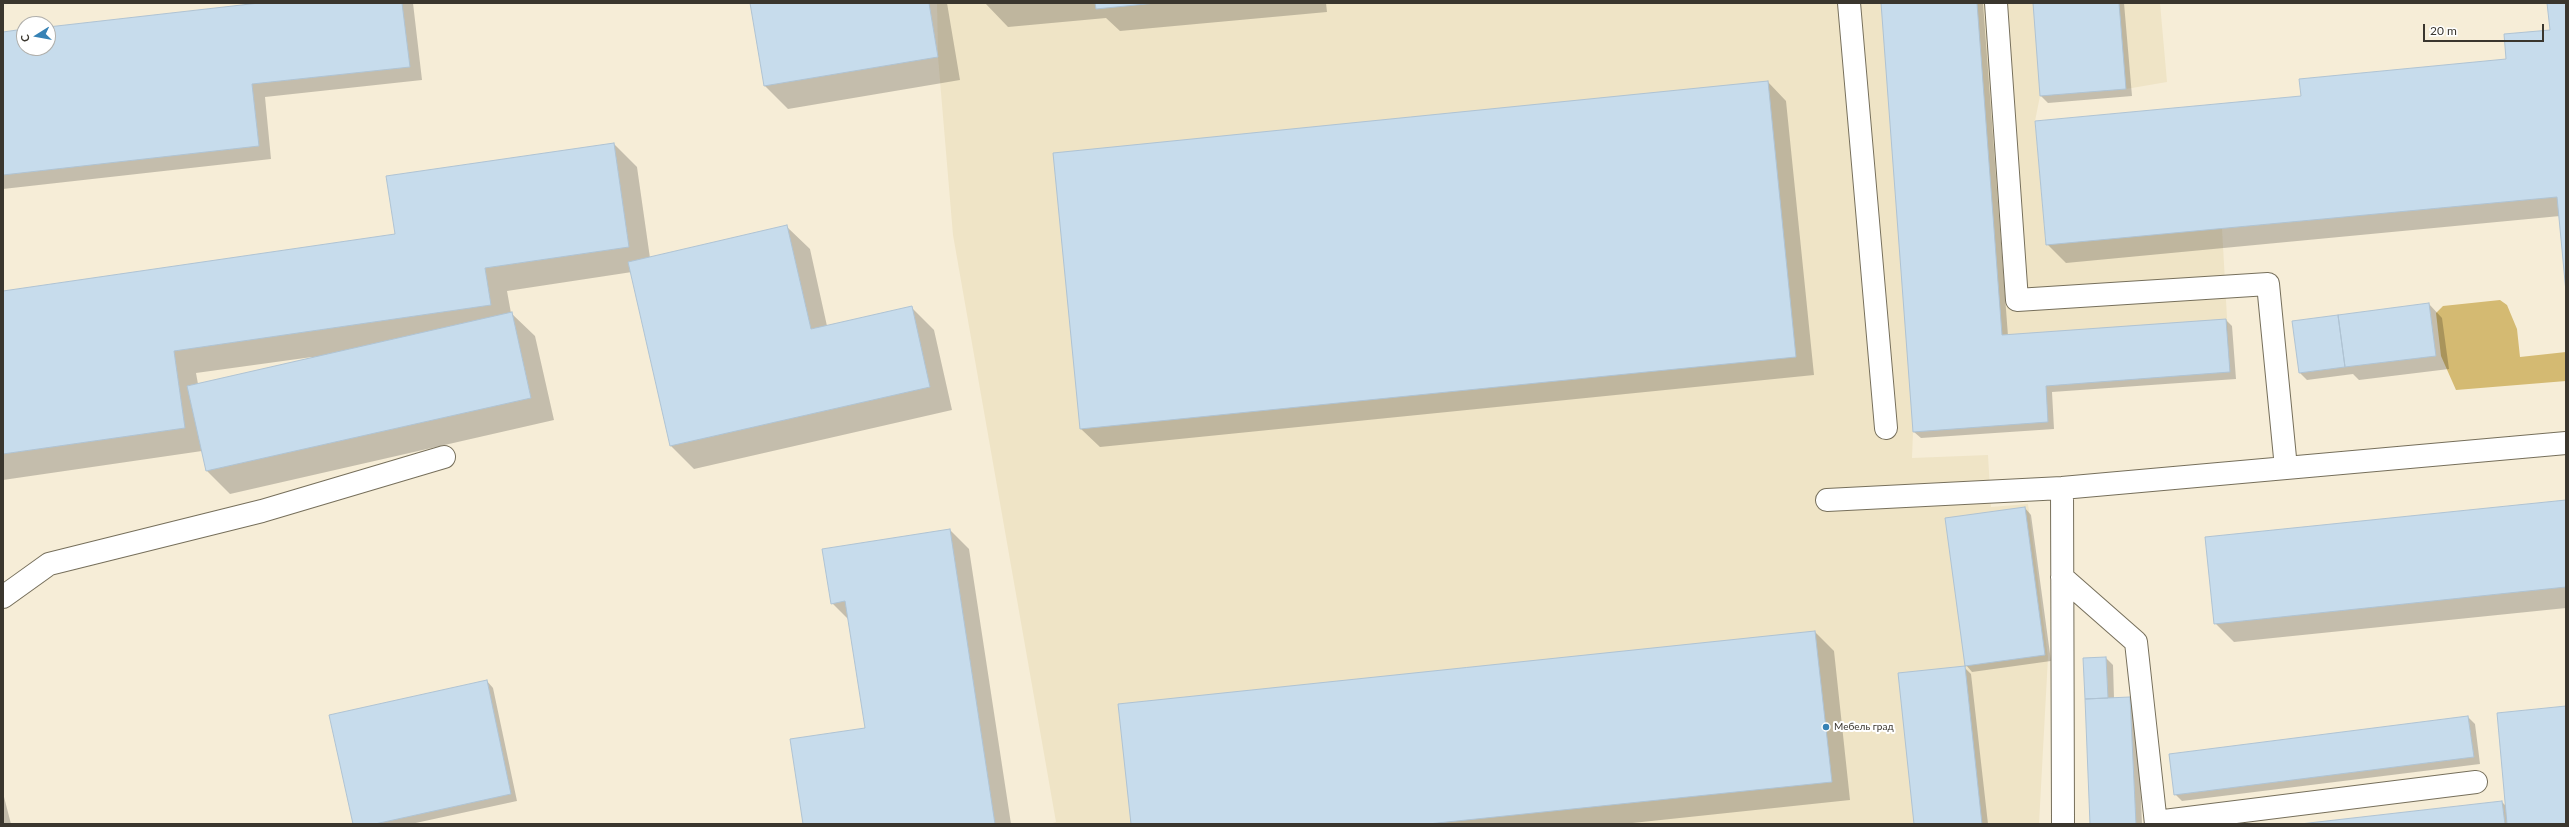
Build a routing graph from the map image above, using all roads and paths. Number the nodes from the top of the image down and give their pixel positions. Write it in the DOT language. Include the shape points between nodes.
graph roads {
  1 [pos="1849,3"];
  2 [pos="1996,3"];
  3 [pos="1886,428"];
  4 [pos="2566,443"];
  5 [pos="444,457"];
  6 [pos="2286,468"];
  7 [pos="2062,488"];
  8 [pos="1827,500"];
  9 [pos="2062,577"];
  10 [pos="3,597"];
  11 [pos="2476,782"];
  12 [pos="2156,823"];
  13 [pos="2063,824"];
  1 -- 3 [label="lane"];
  2 -- 6 [label="lane" via="2017,300 2268,284"];
  4 -- 6 [label="lane"];
  5 -- 10 [label="lane" via="262,511 49,564"];
  6 -- 7 [label="lane"];
  7 -- 8 [label="lane"];
  7 -- 9 [label="lane"];
  9 -- 12 [label="lane" via="2136,642"];
  9 -- 13 [label="lane"];
  11 -- 12 [label="lane"];
}
